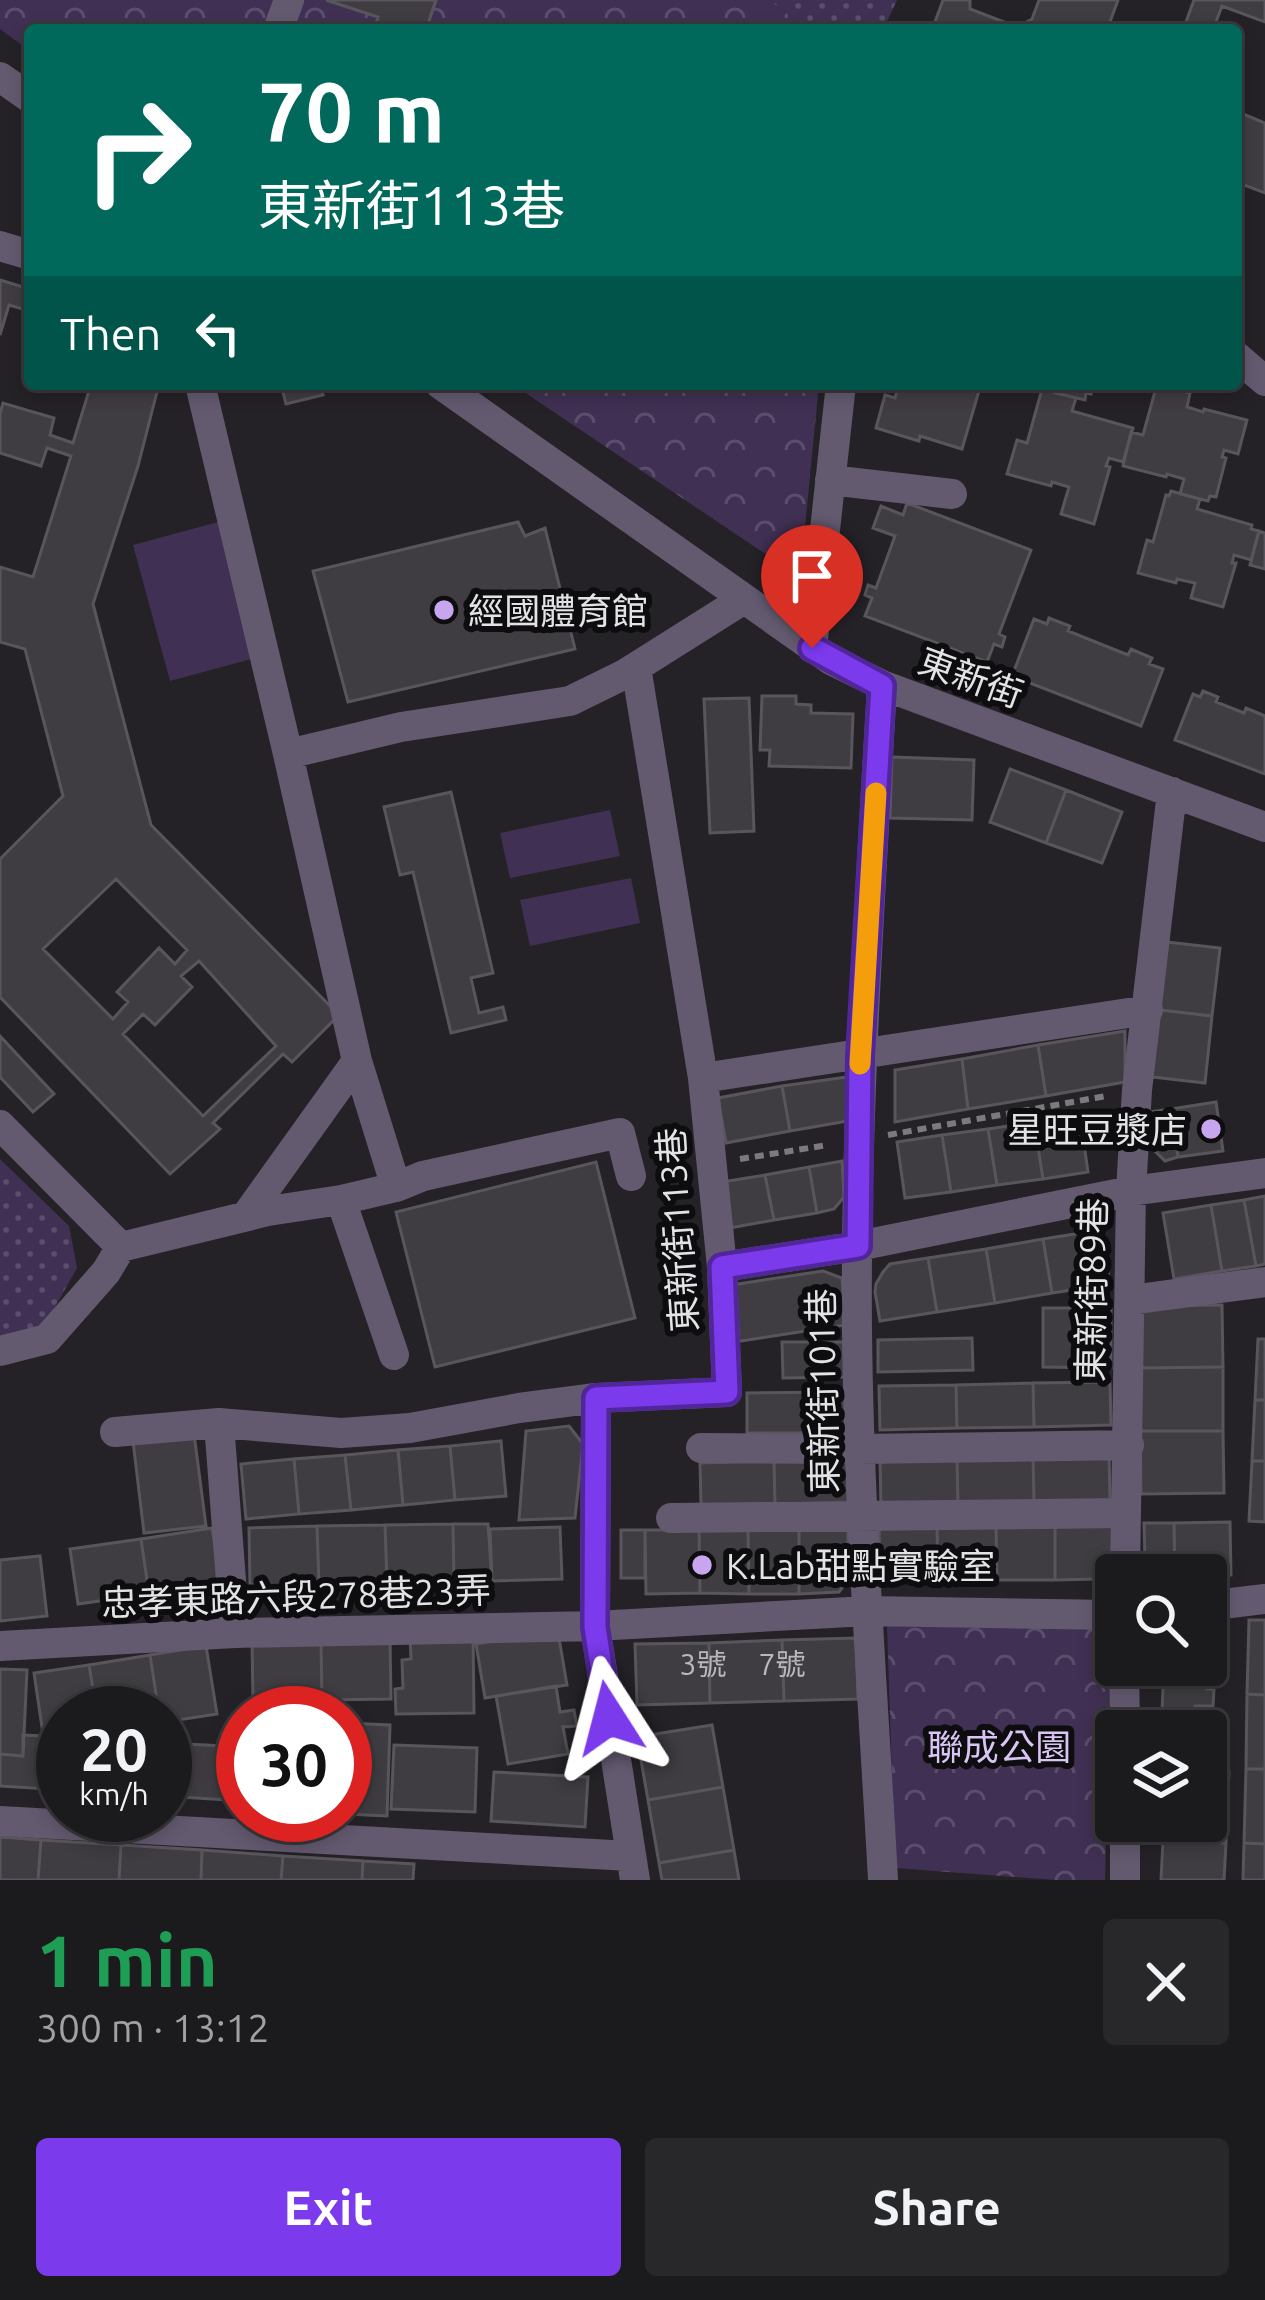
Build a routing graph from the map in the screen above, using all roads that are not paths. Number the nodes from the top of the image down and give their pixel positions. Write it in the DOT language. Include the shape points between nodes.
graph roads {
  1 [pos="1242,361"];
  2 [pos="1265,381"];
  3 [pos="201,390"];
  4 [pos="448,390"];
  5 [pos="840,390"];
  6 [pos="830,480"];
  7 [pos="952,494"];
  8 [pos="744,599"];
  9 [pos="812,648"];
  10 [pos="636,667"];
  11 [pos="882,686"];
  12 [pos="288,754"];
  13 [pos="1172,792"];
  14 [pos="1265,826"];
  15 [pos="1148,1010"];
  16 [pos="860,1056"];
  17 [pos="357,1061"];
  18 [pos="703,1078"];
  19 [pos="0,1125"];
  20 [pos="1265,1173"];
  21 [pos="631,1176"];
  22 [pos="396,1186"];
  23 [pos="1131,1191"];
  24 [pos="340,1201"];
  25 [pos="246,1216"];
  26 [pos="858,1246"];
  27 [pos="121,1247"];
  28 [pos="722,1267"];
  29 [pos="1265,1282"];
  30 [pos="1130,1300"];
  31 [pos="0,1351"];
  32 [pos="394,1355"];
  33 [pos="596,1398"];
  34 [pos="219,1423"];
  35 [pos="115,1432"];
  36 [pos="1129,1445"];
  37 [pos="701,1448"];
  38 [pos="860,1449"];
  39 [pos="1126,1514"];
  40 [pos="864,1517"];
  41 [pos="671,1518"];
  42 [pos="1125,1554"];
  43 [pos="1265,1599"];
  44 [pos="1227,1604"];
  45 [pos="868,1611"];
  46 [pos="1095,1615"];
  47 [pos="595,1627"];
  48 [pos="235,1633"];
  49 [pos="0,1646"];
  50 [pos="0,1821"];
  51 [pos="1125,1842"];
  52 [pos="632,1868"];
  53 [pos="883,1879"];
  54 [pos="873,1880"];
  55 [pos="896,1880"];
  56 [pos="1125,1880"];
  1 -- 2 [label="street"];
  3 -- 12 [label="street"];
  4 -- 8 [label="street, 東新街"];
  5 -- 6 [label="street"];
  6 -- 7 [label="street"];
  6 -- 9 [label="street"];
  8 -- 9 [label="street, 東新街"];
  8 -- 10 [label="street"];
  9 -- 11 [label="street, 東新街"];
  10 -- 12 [label="street" via="569,701"];
  10 -- 18 [label="street, 東新街113巷"];
  11 -- 13 [label="street, 東新街"];
  11 -- 16 [label="street, 東新街101巷"];
  12 -- 17 [label="street"];
  13 -- 14 [label="street, 東新街"];
  13 -- 15 [label="street, 東新街89巷"];
  15 -- 16 [label="street"];
  15 -- 23 [label="street, 東新街89巷"];
  16 -- 18 [label="street"];
  16 -- 26 [label="street, 東新街101巷"];
  17 -- 22 [label="street"];
  17 -- 25 [label="street"];
  18 -- 28 [label="street, 東新街113巷"];
  19 -- 27 [label="street"];
  20 -- 23 [label="street"];
  21 -- 22 [label="street" via="620,1133"];
  22 -- 24 [label="street"];
  23 -- 26 [label="street"];
  23 -- 30 [label="street, 東新街89巷"];
  24 -- 25 [label="street"];
  24 -- 32 [label="street"];
  25 -- 27 [label="street"];
  26 -- 28 [label="street"];
  26 -- 38 [label="street, 東新街101巷"];
  27 -- 31 [label="street" via="47,1339"];
  28 -- 33 [label="street, 東新街113巷" via="727,1392"];
  29 -- 30 [label="street"];
  30 -- 36 [label="street, 東新街89巷"];
  33 -- 34 [label="street, 東新街113巷" via="341,1433"];
  33 -- 47 [label="street"];
  34 -- 35 [label="street, 東新街113巷"];
  34 -- 48 [label="street"];
  36 -- 38 [label="street"];
  36 -- 39 [label="street, 東新街89巷"];
  37 -- 38 [label="street"];
  38 -- 40 [label="street, 東新街101巷"];
  39 -- 40 [label="street"];
  39 -- 42 [label="street, 東新街89巷"];
  40 -- 41 [label="street"];
  40 -- 45 [label="street, 東新街101巷"];
  43 -- 44 [label="street"];
  45 -- 46 [label="street, 忠孝東路六段278巷23弄"];
  45 -- 47 [label="street, 忠孝東路六段278巷23弄"];
  45 -- 53 [label="street, 東新街101巷"];
  47 -- 48 [label="street, 忠孝東路六段278巷23弄"];
  47 -- 52 [label="street"];
  48 -- 49 [label="street, 忠孝東路六段278巷23弄"];
  50 -- 52 [label="street"];
  51 -- 56 [label="street"];
  53 -- 54 [label="street"];
  53 -- 55 [label="street"];
}
